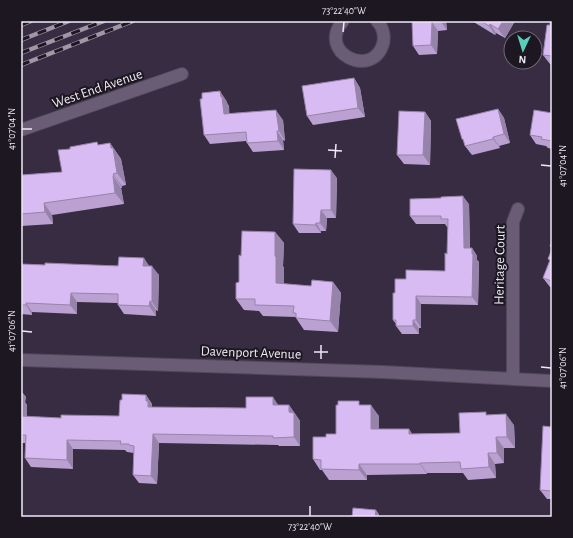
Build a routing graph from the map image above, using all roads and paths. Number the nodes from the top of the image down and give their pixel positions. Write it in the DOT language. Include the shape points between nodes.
graph roads {
  1 [pos="343,21"];
  2 [pos="377,21"];
  3 [pos="182,74"];
  4 [pos="21,130"];
  5 [pos="518,209"];
  6 [pos="21,360"];
  7 [pos="513,378"];
  8 [pos="552,380"];
  1 -- 2 [label="street" via="336,34 338,47 351,60 360,61 374,57 382,46 384,35"];
  3 -- 4 [label="street, West End Avenue"];
  5 -- 7 [label="street, Heritage Court" via="513,222"];
  6 -- 7 [label="street, Davenport Avenue"];
  7 -- 8 [label="street, Davenport Avenue"];
}
